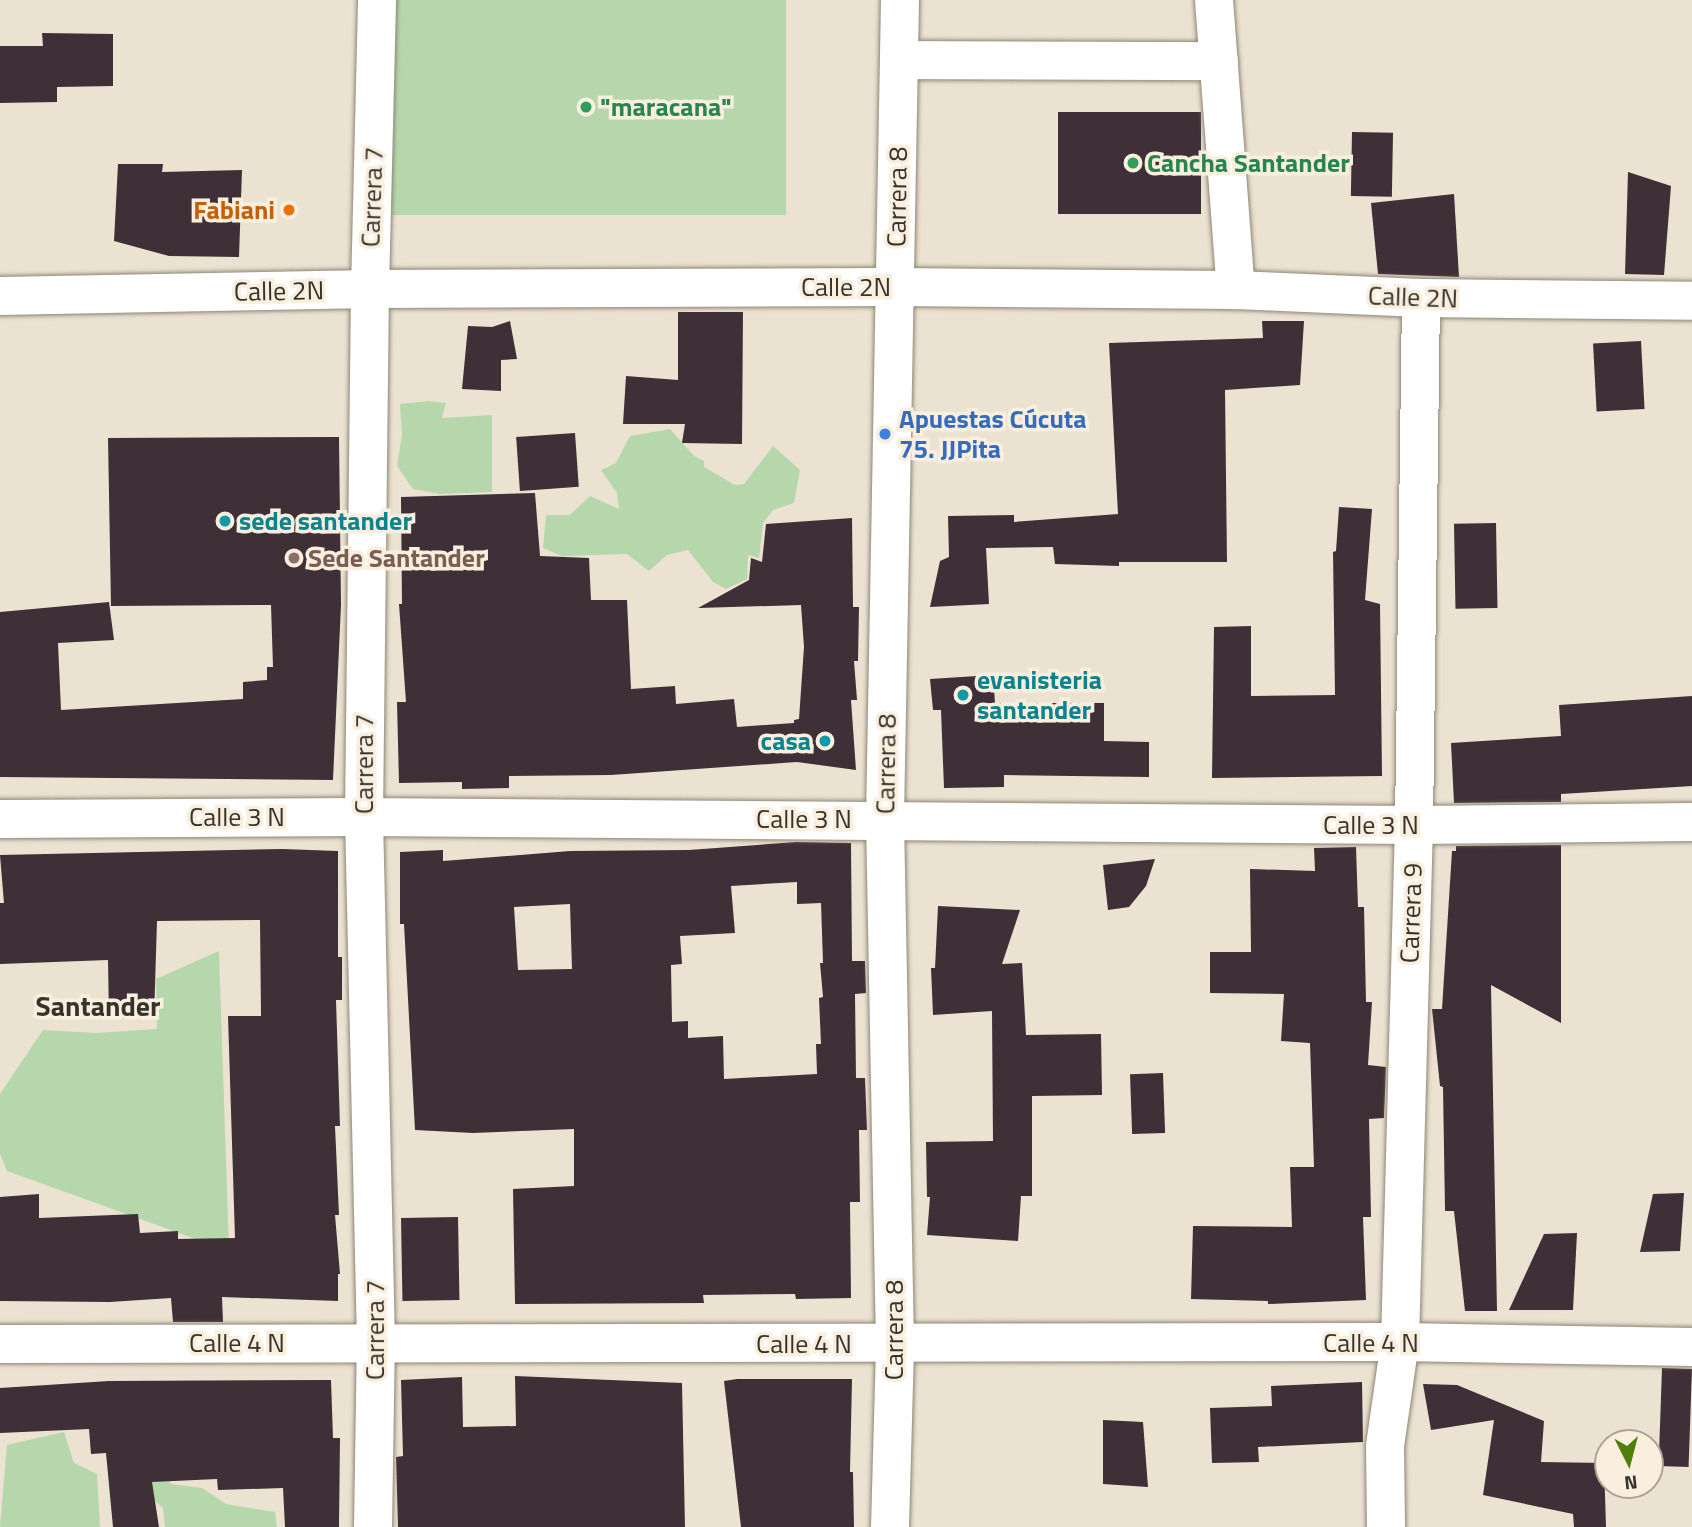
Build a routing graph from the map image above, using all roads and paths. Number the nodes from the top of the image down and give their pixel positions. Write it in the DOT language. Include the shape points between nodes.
graph roads {
  1 [pos="377,0"];
  2 [pos="900,0"];
  3 [pos="1214,0"];
  4 [pos="899,60"];
  5 [pos="1219,61"];
  6 [pos="895,287"];
  7 [pos="370,289"];
  8 [pos="1236,290"];
  9 [pos="0,296"];
  10 [pos="1421,298"];
  11 [pos="1692,301"];
  12 [pos="364,817"];
  13 [pos="0,819"];
  14 [pos="885,820"];
  15 [pos="1692,822"];
  16 [pos="1413,825"];
  17 [pos="376,1342"];
  18 [pos="1400,1342"];
  19 [pos="0,1344"];
  20 [pos="895,1345"];
  21 [pos="1692,1347"];
  22 [pos="373,1527"];
  23 [pos="890,1527"];
  24 [pos="1386,1527"];
  1 -- 7 [label="street, Carrera 7"];
  2 -- 4 [label="street, Carrera 8"];
  3 -- 5 [label="street"];
  4 -- 5 [label="street"];
  4 -- 6 [label="street, Carrera 8"];
  5 -- 8 [label="street"];
  6 -- 7 [label="street, Calle 2N"];
  6 -- 8 [label="street, Calle 2N"];
  6 -- 14 [label="street, Carrera 8"];
  7 -- 9 [label="street, Calle 2N"];
  7 -- 12 [label="street, Carrera 7"];
  8 -- 10 [label="street, Calle 2N"];
  10 -- 11 [label="street, Calle 2N"];
  10 -- 16 [label="street, Carrera 9"];
  12 -- 13 [label="street, Calle 3 N"];
  12 -- 14 [label="street, Calle 3 N"];
  12 -- 17 [label="street, Carrera 7"];
  14 -- 16 [label="street, Calle 3 N"];
  14 -- 20 [label="street, Carrera 8"];
  15 -- 16 [label="street, Calle 3 N"];
  16 -- 18 [label="street, Carrera 9"];
  17 -- 19 [label="street, Calle 4 N"];
  17 -- 20 [label="street, Calle 4 N"];
  17 -- 22 [label="street, Carrera 7"];
  18 -- 20 [label="street, Calle 4 N"];
  18 -- 21 [label="street, Calle 4 N"];
  18 -- 24 [label="street, Carrera 9" via="1385,1446"];
  20 -- 23 [label="street, Carrera 8"];
}
